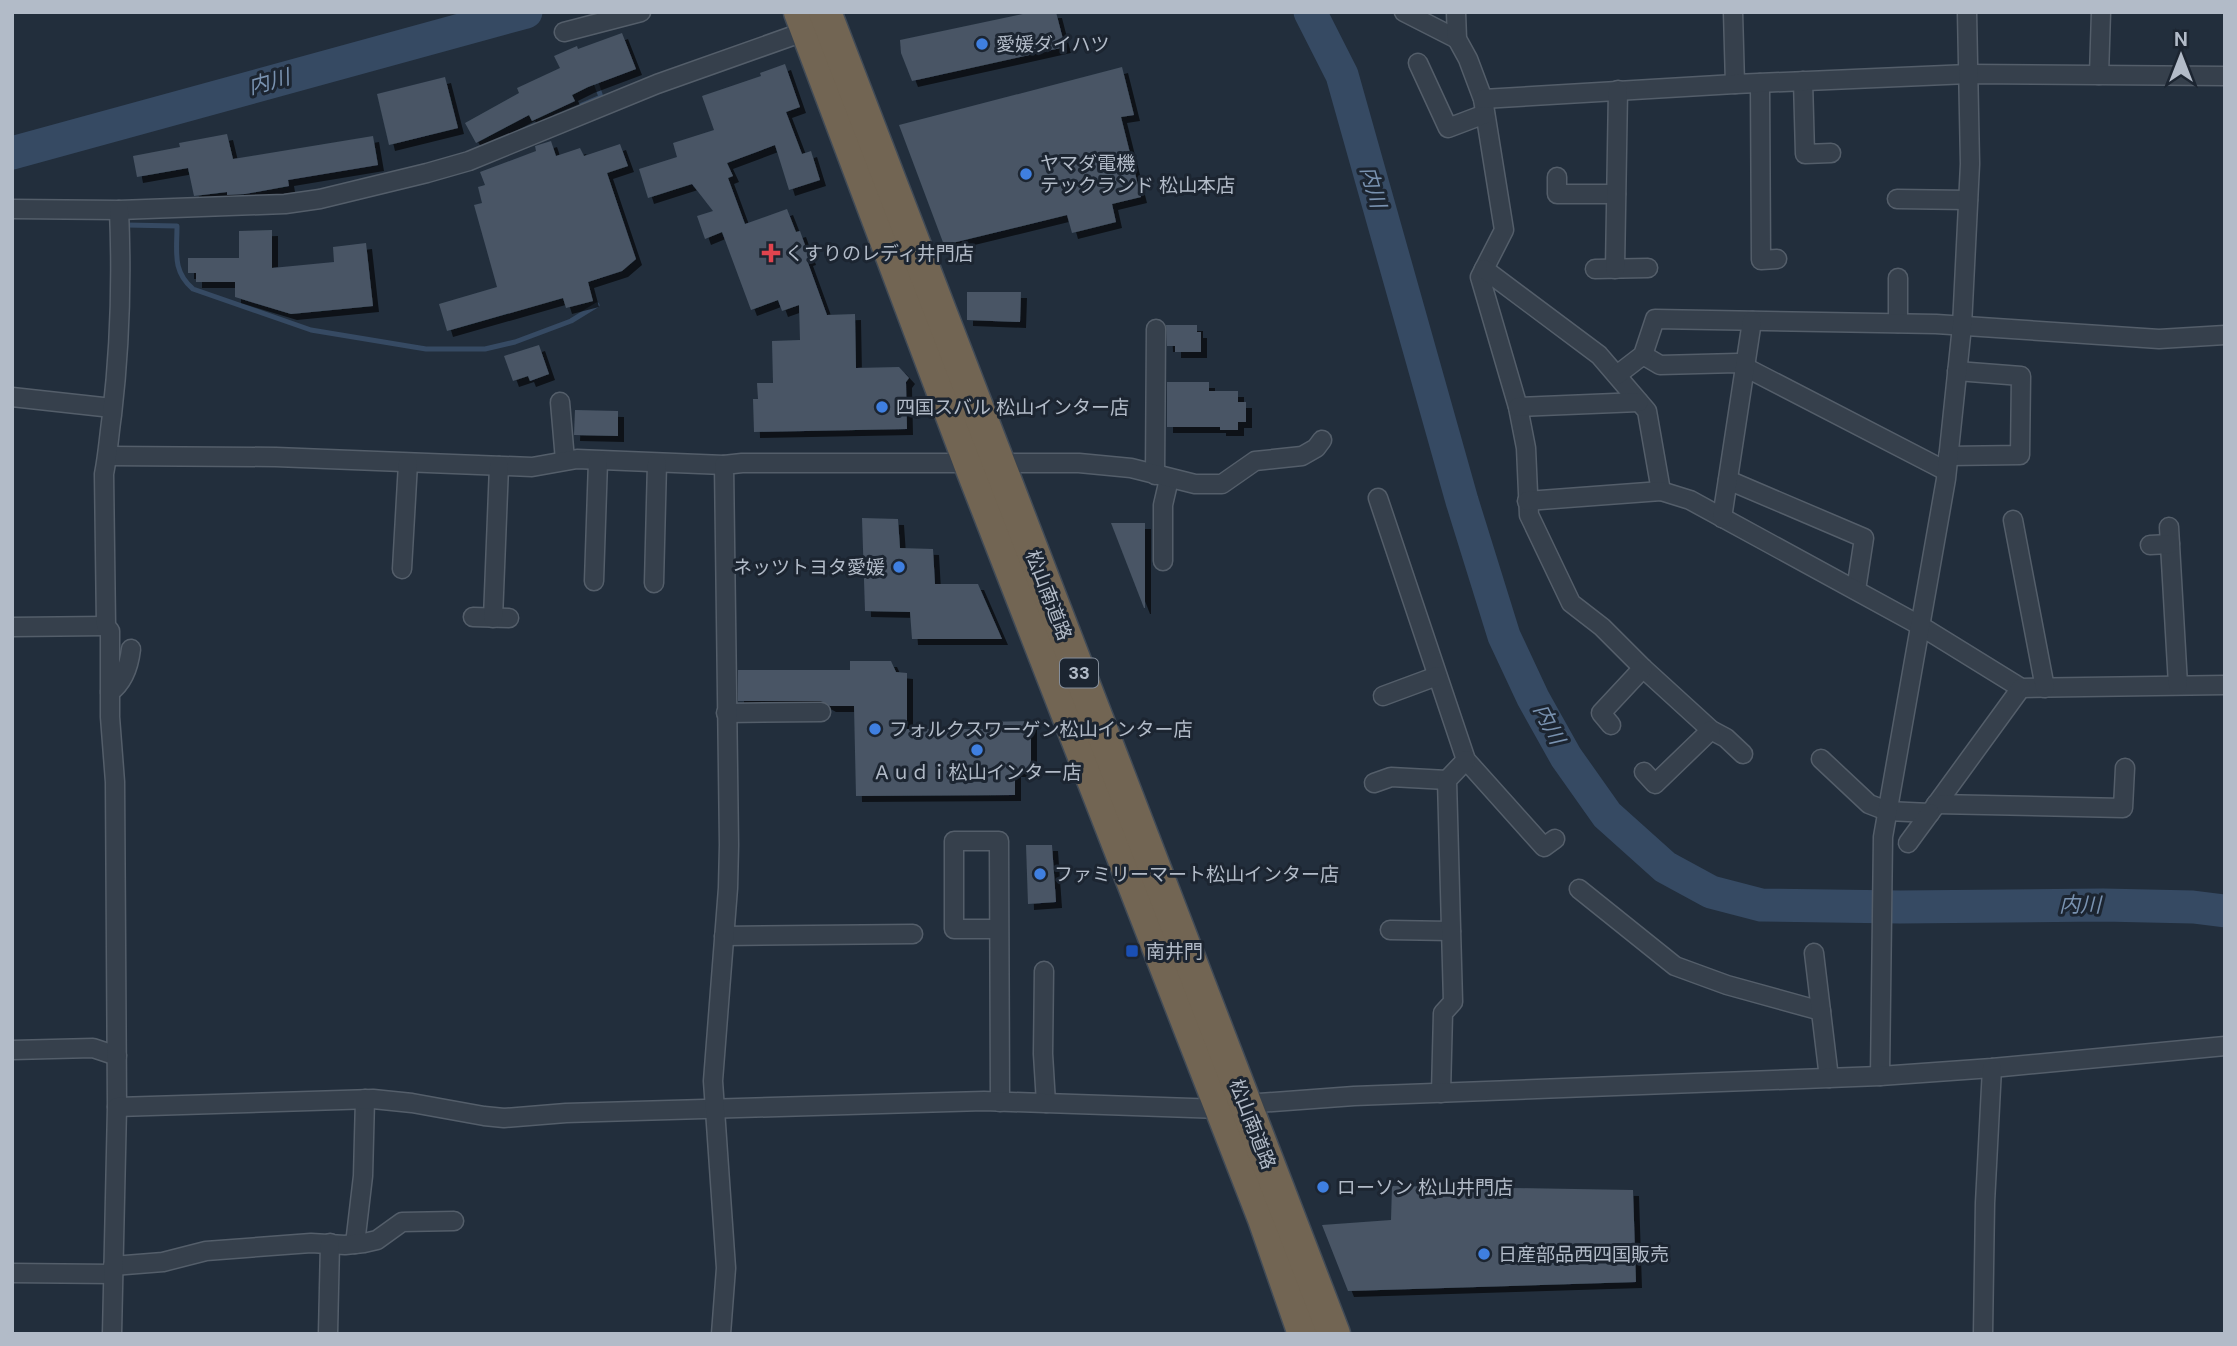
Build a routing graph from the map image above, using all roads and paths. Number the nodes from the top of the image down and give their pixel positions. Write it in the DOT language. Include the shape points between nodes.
graph roads {
  1 [pos="641,12"];
  2 [pos="1404,12"];
  3 [pos="1456,12"];
  4 [pos="1733,12"];
  5 [pos="1967,12"];
  6 [pos="2101,12"];
  7 [pos="815,19"];
  8 [pos="564,32"];
  9 [pos="1457,39"];
  10 [pos="1418,63"];
  11 [pos="1969,74"];
  12 [pos="2099,75"];
  13 [pos="2225,76"];
  14 [pos="1803,81"];
  15 [pos="1760,83"];
  16 [pos="1735,84"];
  17 [pos="1618,90"];
  18 [pos="1484,106"];
  19 [pos="1831,153"];
  20 [pos="1557,177"];
  21 [pos="1616,194"];
  22 [pos="1897,199"];
  23 [pos="1968,200"];
  24 [pos="12,209"];
  25 [pos="119,211"];
  26 [pos="1777,260"];
  27 [pos="1648,268"];
  28 [pos="1484,269"];
  29 [pos="1595,269"];
  30 [pos="1615,269"];
  31 [pos="1898,278"];
  32 [pos="1752,321"];
  33 [pos="1898,323"];
  34 [pos="1962,326"];
  35 [pos="1156,329"];
  36 [pos="2225,335"];
  37 [pos="1643,355"];
  38 [pos="1746,367"];
  39 [pos="1957,371"];
  40 [pos="1617,375"];
  41 [pos="12,397"];
  42 [pos="1639,401"];
  43 [pos="560,402"];
  44 [pos="112,408"];
  45 [pos="1518,408"];
  46 [pos="1322,440"];
  47 [pos="108,456"];
  48 [pos="565,460"];
  49 [pos="598,461"];
  50 [pos="408,463"];
  51 [pos="657,463"];
  52 [pos="1947,463"];
  53 [pos="984,464"];
  54 [pos="724,465"];
  55 [pos="499,466"];
  56 [pos="1162,477"];
  57 [pos="1728,480"];
  58 [pos="1661,491"];
  59 [pos="1378,498"];
  60 [pos="1527,501"];
  61 [pos="1722,518"];
  62 [pos="2012,520"];
  63 [pos="2150,545"];
  64 [pos="1163,561"];
  65 [pos="402,569"];
  66 [pos="594,581"];
  67 [pos="654,583"];
  68 [pos="1856,590"];
  69 [pos="472,617"];
  70 [pos="1919,625"];
  71 [pos="106,626"];
  72 [pos="12,627"];
  73 [pos="131,649"];
  74 [pos="1643,668"];
  75 [pos="1437,676"];
  76 [pos="2178,685"];
  77 [pos="2225,685"];
  78 [pos="2021,688"];
  79 [pos="2045,688"];
  80 [pos="110,692"];
  81 [pos="1383,696"];
  82 [pos="821,712"];
  83 [pos="726,713"];
  84 [pos="1611,725"];
  85 [pos="1711,730"];
  86 [pos="1743,754"];
  87 [pos="1821,759"];
  88 [pos="1466,760"];
  89 [pos="2125,768"];
  90 [pos="1644,772"];
  91 [pos="1447,780"];
  92 [pos="1374,783"];
  93 [pos="1933,808"];
  94 [pos="1887,811"];
  95 [pos="1555,839"];
  96 [pos="1908,843"];
  97 [pos="1579,889"];
  98 [pos="999,929"];
  99 [pos="1390,930"];
  100 [pos="1451,931"];
  101 [pos="913,934"];
  102 [pos="724,936"];
  103 [pos="1814,953"];
  104 [pos="1044,971"];
  105 [pos="1821,1011"];
  106 [pos="2225,1046"];
  107 [pos="12,1050"];
  108 [pos="117,1056"];
  109 [pos="1992,1068"];
  110 [pos="1880,1076"];
  111 [pos="1829,1078"];
  112 [pos="1441,1093"];
  113 [pos="366,1100"];
  114 [pos="1000,1102"];
  115 [pos="1046,1103"];
  116 [pos="1233,1106"];
  117 [pos="117,1107"];
  118 [pos="714,1108"];
  119 [pos="454,1221"];
  120 [pos="330,1243"];
  121 [pos="355,1244"];
  122 [pos="113,1270"];
  123 [pos="12,1273"];
  124 [pos="112,1334"];
  125 [pos="328,1334"];
  126 [pos="721,1334"];
  127 [pos="1304,1334"];
  128 [pos="1334,1334"];
  129 [pos="1983,1334"];
  1 -- 8 [label="street"];
  2 -- 9 [label="street"];
  3 -- 9 [label="street"];
  4 -- 16 [label="street"];
  5 -- 11 [label="street"];
  6 -- 12 [label="street"];
  7 -- 25 [label="street" via="427,173 285,204"];
  7 -- 53 [label="highway, 松山南道路 / 33"];
  9 -- 18 [label="street"];
  10 -- 18 [label="street" via="1448,128"];
  11 -- 12 [label="street"];
  11 -- 14 [label="street"];
  11 -- 23 [label="street"];
  12 -- 13 [label="street"];
  14 -- 15 [label="street"];
  14 -- 19 [label="street" via="1805,154"];
  15 -- 16 [label="street"];
  15 -- 26 [label="street" via="1752,174 1761,260"];
  16 -- 17 [label="street"];
  17 -- 18 [label="street"];
  17 -- 21 [label="street"];
  18 -- 28 [label="street" via="1504,230"];
  20 -- 21 [label="street" via="1557,194"];
  21 -- 30 [label="street"];
  22 -- 23 [label="street"];
  23 -- 34 [label="street"];
  24 -- 25 [label="street"];
  25 -- 44 [label="street" via="120,327"];
  27 -- 30 [label="street"];
  28 -- 40 [label="street" via="1599,355"];
  28 -- 45 [label="street" via="1480,277"];
  29 -- 30 [label="street"];
  31 -- 33 [label="street"];
  32 -- 33 [label="street"];
  32 -- 37 [label="street" via="1655,319"];
  32 -- 38 [label="street"];
  33 -- 34 [label="street"];
  34 -- 36 [label="street" via="2160,339"];
  34 -- 39 [label="street"];
  35 -- 56 [label="street"];
  37 -- 38 [label="street" via="1660,365 1737,363"];
  37 -- 40 [label="street"];
  38 -- 52 [label="street"];
  38 -- 57 [label="street"];
  39 -- 52 [label="street"];
  39 -- 52 [label="street" via="2021,376 2020,455"];
  40 -- 42 [label="street"];
  41 -- 44 [label="street"];
  42 -- 45 [label="street"];
  42 -- 58 [label="street" via="1647,411"];
  43 -- 48 [label="street"];
  44 -- 47 [label="street"];
  45 -- 60 [label="street" via="1526,448"];
  46 -- 56 [label="street" via="1302,456 1255,461 1222,485"];
  47 -- 50 [label="street"];
  47 -- 71 [label="street" via="104,474"];
  48 -- 49 [label="street"];
  48 -- 55 [label="street" via="532,467"];
  49 -- 51 [label="street"];
  49 -- 66 [label="street"];
  50 -- 55 [label="street"];
  50 -- 65 [label="street"];
  51 -- 54 [label="street"];
  51 -- 67 [label="street"];
  52 -- 70 [label="street"];
  53 -- 54 [label="street"];
  53 -- 56 [label="street" via="1079,463 1131,468"];
  53 -- 116 [label="highway, 松山南道路 / 33"];
  54 -- 83 [label="street"];
  55 -- 69 [label="street" via="501,618"];
  56 -- 64 [label="street"];
  57 -- 61 [label="street"];
  57 -- 68 [label="street" via="1864,538"];
  58 -- 60 [label="street"];
  58 -- 61 [label="street" via="1690,500"];
  59 -- 75 [label="street"];
  60 -- 74 [label="street" via="1529,515 1571,603"];
  61 -- 68 [label="street"];
  62 -- 79 [label="street"];
  63 -- 76 [label="street" via="2169,536 2181,595"];
  68 -- 70 [label="street"];
  70 -- 78 [label="street"];
  70 -- 94 [label="street"];
  71 -- 72 [label="street"];
  71 -- 80 [label="street" via="110,631"];
  73 -- 80 [label="street" via="123,677"];
  74 -- 84 [label="street" via="1601,713"];
  74 -- 85 [label="street"];
  75 -- 81 [label="street"];
  75 -- 88 [label="street"];
  76 -- 77 [label="street"];
  76 -- 79 [label="street"];
  78 -- 79 [label="street"];
  78 -- 93 [label="street"];
  80 -- 108 [label="street" via="116,782"];
  82 -- 83 [label="street"];
  83 -- 102 [label="street" via="729,845"];
  85 -- 86 [label="street"];
  85 -- 90 [label="street" via="1655,784"];
  87 -- 94 [label="street" via="1869,804"];
  88 -- 91 [label="street"];
  88 -- 95 [label="street" via="1544,848"];
  89 -- 93 [label="street" via="2123,808"];
  91 -- 92 [label="street" via="1391,777"];
  91 -- 100 [label="street"];
  93 -- 94 [label="street"];
  93 -- 96 [label="street"];
  94 -- 110 [label="street"];
  97 -- 105 [label="street" via="1675,966"];
  98 -- 98 [label="street" via="999,841 954,841 954,929"];
  98 -- 114 [label="street"];
  99 -- 100 [label="street"];
  100 -- 112 [label="street" via="1453,1002 1443,1013"];
  101 -- 102 [label="street"];
  102 -- 118 [label="street" via="713,1053"];
  103 -- 105 [label="street"];
  104 -- 115 [label="street"];
  105 -- 111 [label="street"];
  106 -- 109 [label="street"];
  107 -- 108 [label="street" via="93,1048"];
  108 -- 117 [label="street"];
  109 -- 110 [label="street"];
  109 -- 129 [label="street"];
  110 -- 111 [label="street"];
  111 -- 112 [label="street"];
  112 -- 116 [label="street"];
  113 -- 117 [label="street"];
  113 -- 118 [label="street" via="504,1118"];
  113 -- 121 [label="street"];
  114 -- 115 [label="street"];
  114 -- 118 [label="street"];
  115 -- 116 [label="street"];
  116 -- 127 [label="highway, 松山南道路 / 33" via="1264,1219"];
  116 -- 128 [label="highway, 松山南道路 / 33"];
  117 -- 122 [label="street"];
  118 -- 126 [label="street" via="726,1268"];
  119 -- 121 [label="street" via="402,1222 377,1240"];
  120 -- 121 [label="street"];
  120 -- 122 [label="street" via="206,1251"];
  120 -- 125 [label="street"];
  122 -- 123 [label="street"];
  122 -- 124 [label="street"];
}
